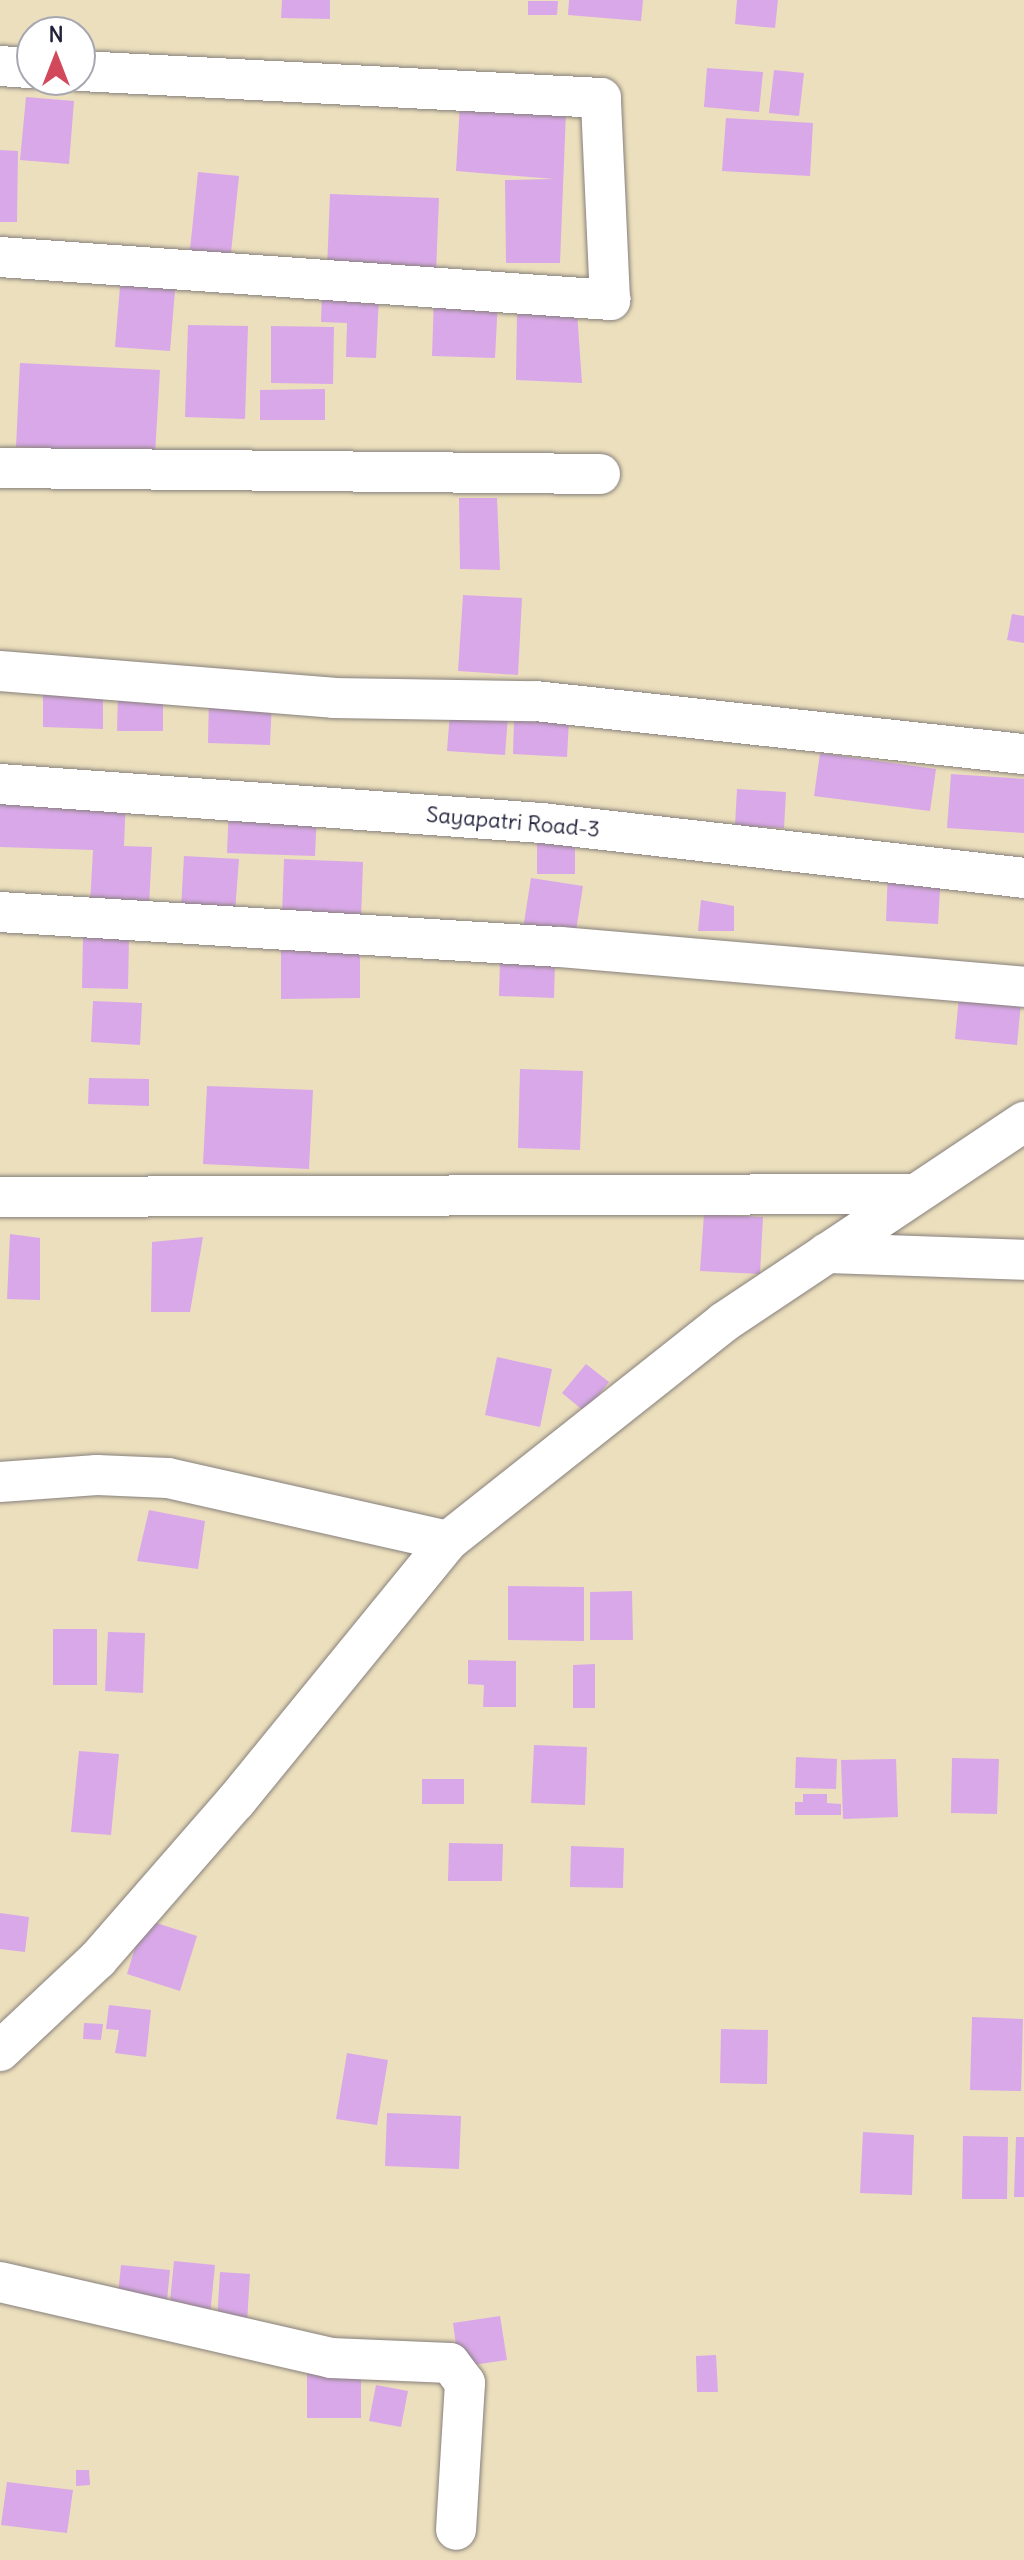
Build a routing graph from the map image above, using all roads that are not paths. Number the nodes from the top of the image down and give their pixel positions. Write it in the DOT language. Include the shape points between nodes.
graph roads {
  1 [pos="96,72"];
  2 [pos="0,257"];
  3 [pos="0,468"];
  4 [pos="600,474"];
  5 [pos="0,671"];
  6 [pos="1024,754"];
  7 [pos="0,784"];
  8 [pos="1024,878"];
  9 [pos="0,912"];
  10 [pos="1024,987"];
  11 [pos="1024,1122"];
  12 [pos="914,1194"];
  13 [pos="0,1197"];
  14 [pos="827,1253"];
  15 [pos="1024,1260"];
  16 [pos="0,1482"];
  17 [pos="448,1541"];
  18 [pos="0,2051"];
  19 [pos="0,2282"];
  20 [pos="456,2530"];
  1 -- 2 [label="street" via="601,98 610,300"];
  3 -- 4 [label="street"];
  5 -- 6 [label="street" via="333,698 535,701"];
  7 -- 8 [label="street, Sayapatri Road-3" via="542,823"];
  9 -- 10 [label="street" via="560,947"];
  11 -- 12 [label="street"];
  12 -- 13 [label="street"];
  12 -- 14 [label="street"];
  14 -- 15 [label="street"];
  14 -- 17 [label="street" via="724,1322"];
  16 -- 17 [label="street" via="97,1475 168,1478"];
  17 -- 18 [label="street" via="217,1824 98,1959"];
  19 -- 20 [label="street" via="331,2358 450,2363 465,2383"];
}
